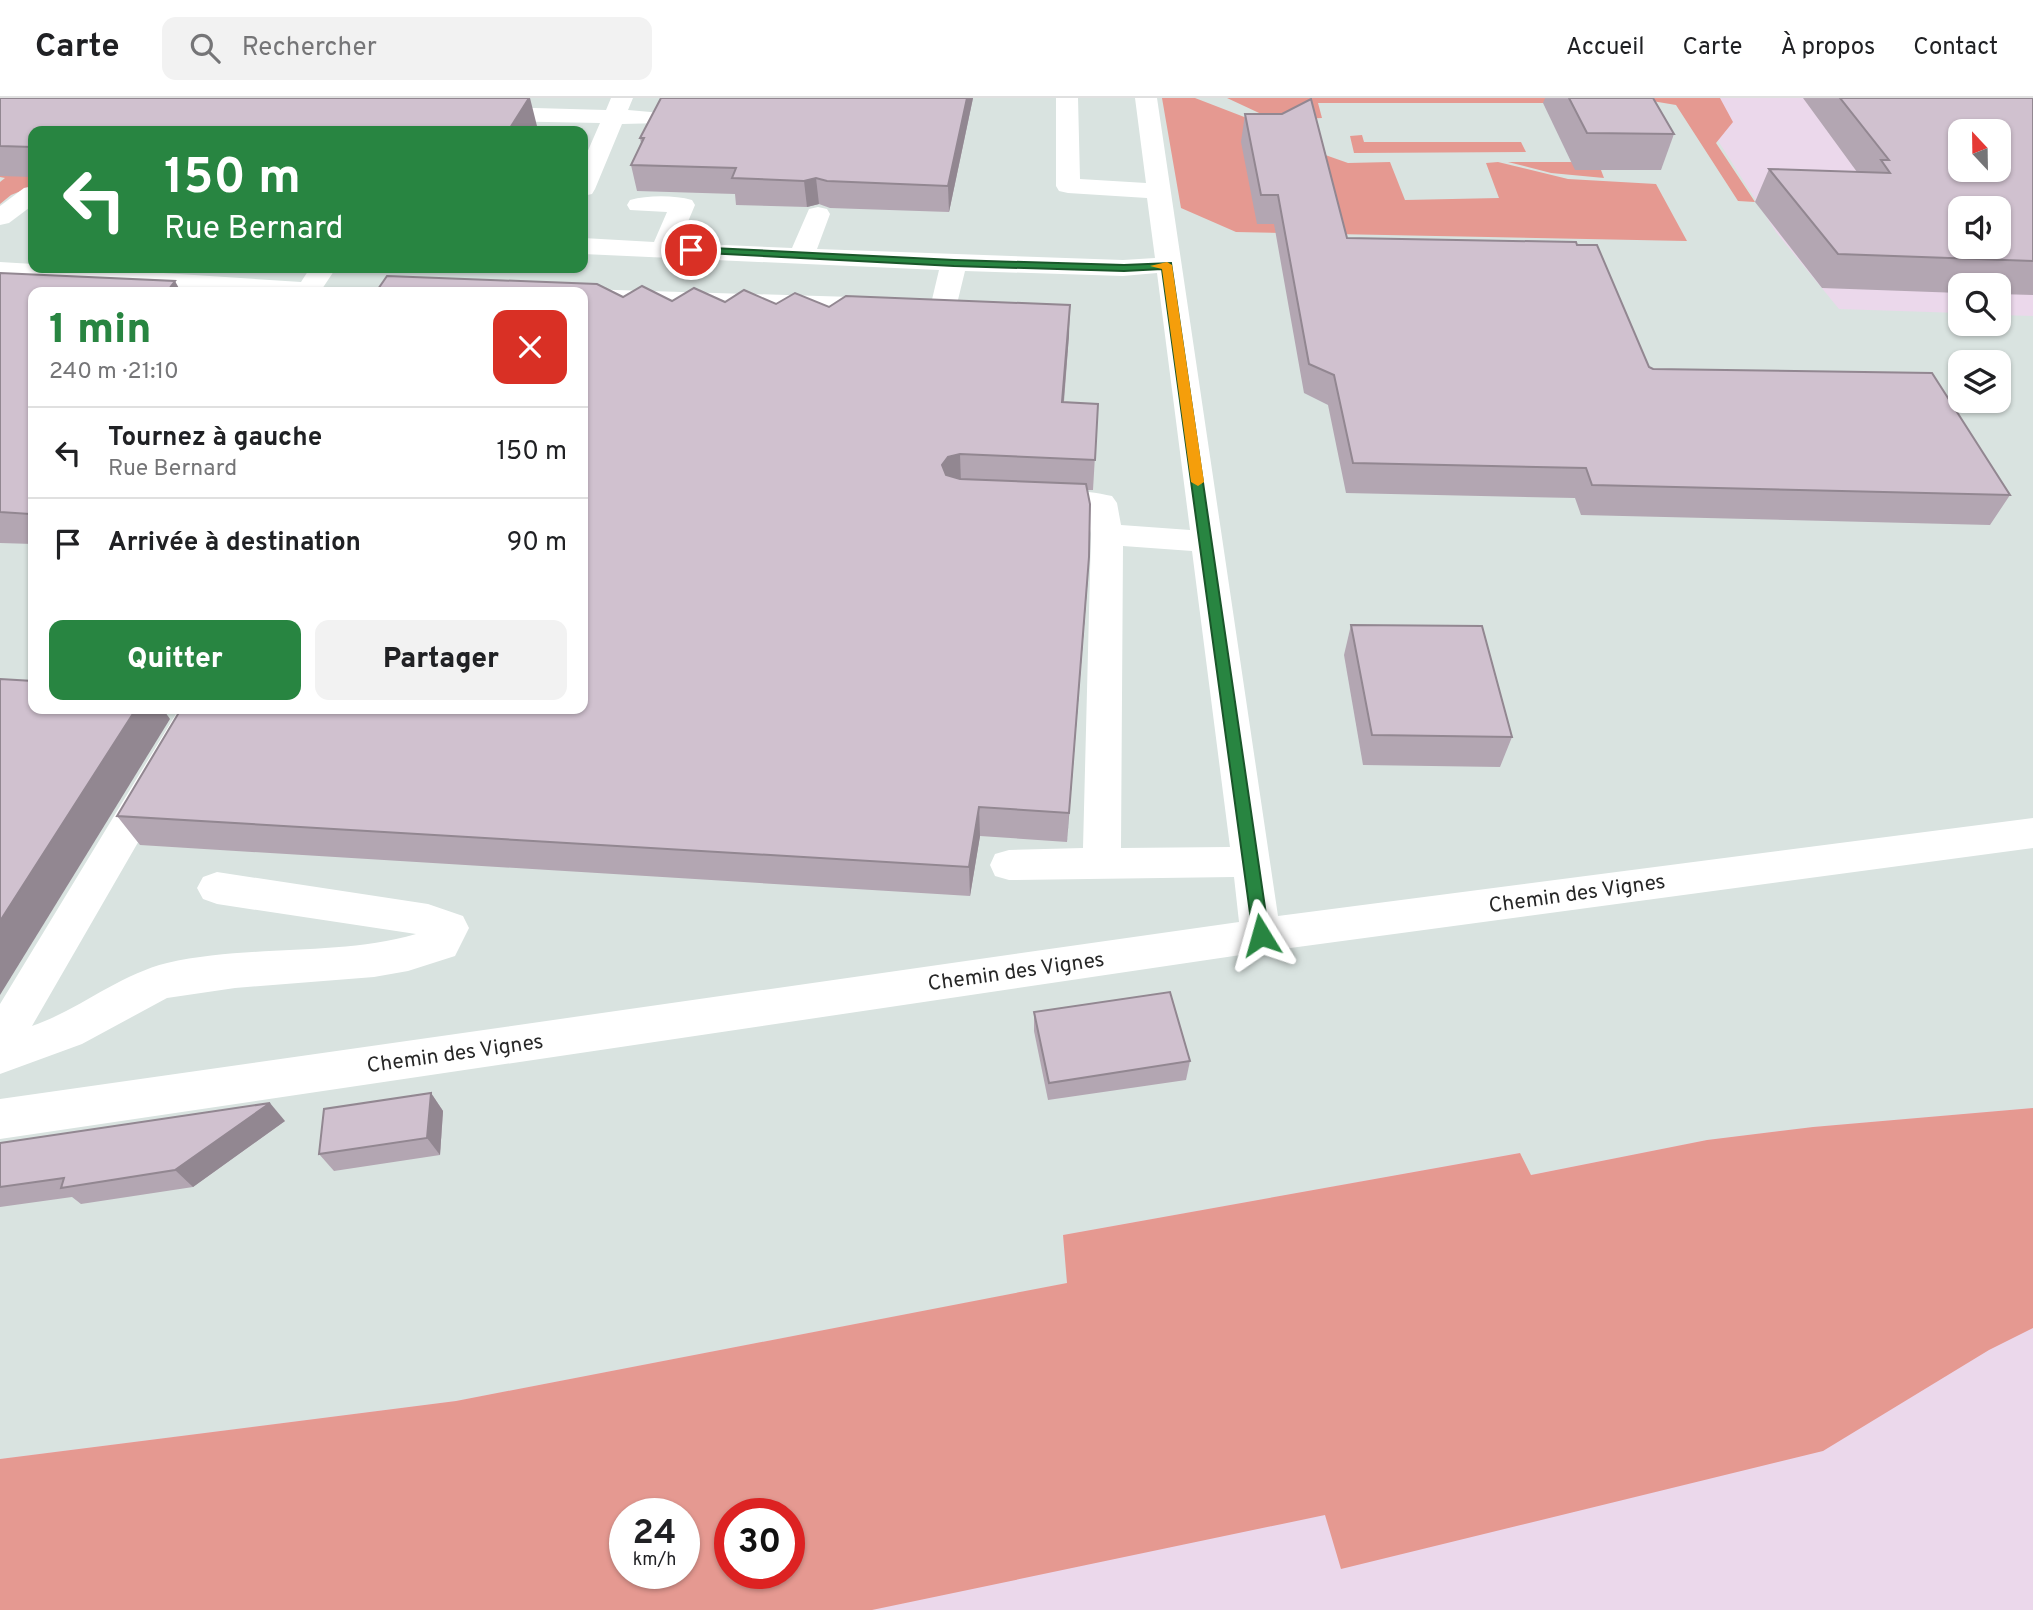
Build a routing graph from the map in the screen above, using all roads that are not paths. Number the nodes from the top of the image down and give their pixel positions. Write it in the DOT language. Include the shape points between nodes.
graph roads {
  1 [pos="1068,98"];
  2 [pos="1146,98"];
  3 [pos="618,107"];
  4 [pos="501,114"];
  5 [pos="654,118"];
  6 [pos="588,177"];
  7 [pos="1157,191"];
  8 [pos="28,197"];
  9 [pos="639,205"];
  10 [pos="818,214"];
  11 [pos="0,220"];
  12 [pos="28,223"];
  13 [pos="588,246"];
  14 [pos="663,249"];
  15 [pos="802,256"];
  16 [pos="954,263"];
  17 [pos="1167,265"];
  18 [pos="0,270"];
  19 [pos="28,272"];
  20 [pos="44,273"];
  21 [pos="249,287"];
  22 [pos="588,297"];
  23 [pos="1003,499"];
  24 [pos="1107,534"];
  25 [pos="1206,542"];
  26 [pos="194,714"];
  27 [pos="2033,833"];
  28 [pos="1251,862"];
  29 [pos="1102,863"];
  30 [pos="1009,865"];
  31 [pos="217,888"];
  32 [pos="1261,935"];
  33 [pos="0,1042"];
  34 [pos="0,1055"];
  35 [pos="0,1119"];
  1 -- 7 [label="street" via="1068,186"];
  2 -- 7 [label="street"];
  3 -- 4 [label="street"];
  3 -- 5 [label="street"];
  3 -- 6 [label="street"];
  7 -- 17 [label="street"];
  8 -- 11 [label="street"];
  9 -- 14 [label="street" via="683,205"];
  10 -- 15 [label="street"];
  11 -- 12 [label="street"];
  13 -- 14 [label="street"];
  14 -- 15 [label="street"];
  15 -- 16 [label="street"];
  16 -- 17 [label="street"];
  16 -- 22 [label="street" via="955,309"];
  17 -- 25 [label="street"];
  18 -- 19 [label="street"];
  20 -- 21 [label="street"];
  23 -- 24 [label="street" via="1101,503"];
  24 -- 25 [label="street"];
  24 -- 29 [label="street"];
  25 -- 28 [label="street"];
  26 -- 33 [label="street"];
  27 -- 32 [label="street, Chemin des Vignes"];
  28 -- 29 [label="street"];
  28 -- 32 [label="street"];
  29 -- 30 [label="street"];
  31 -- 34 [label="street" via="428,920 449,928 441,944 410,955 218,971 162,982 73,1029"];
  32 -- 35 [label="street, Chemin des Vignes"];
}
